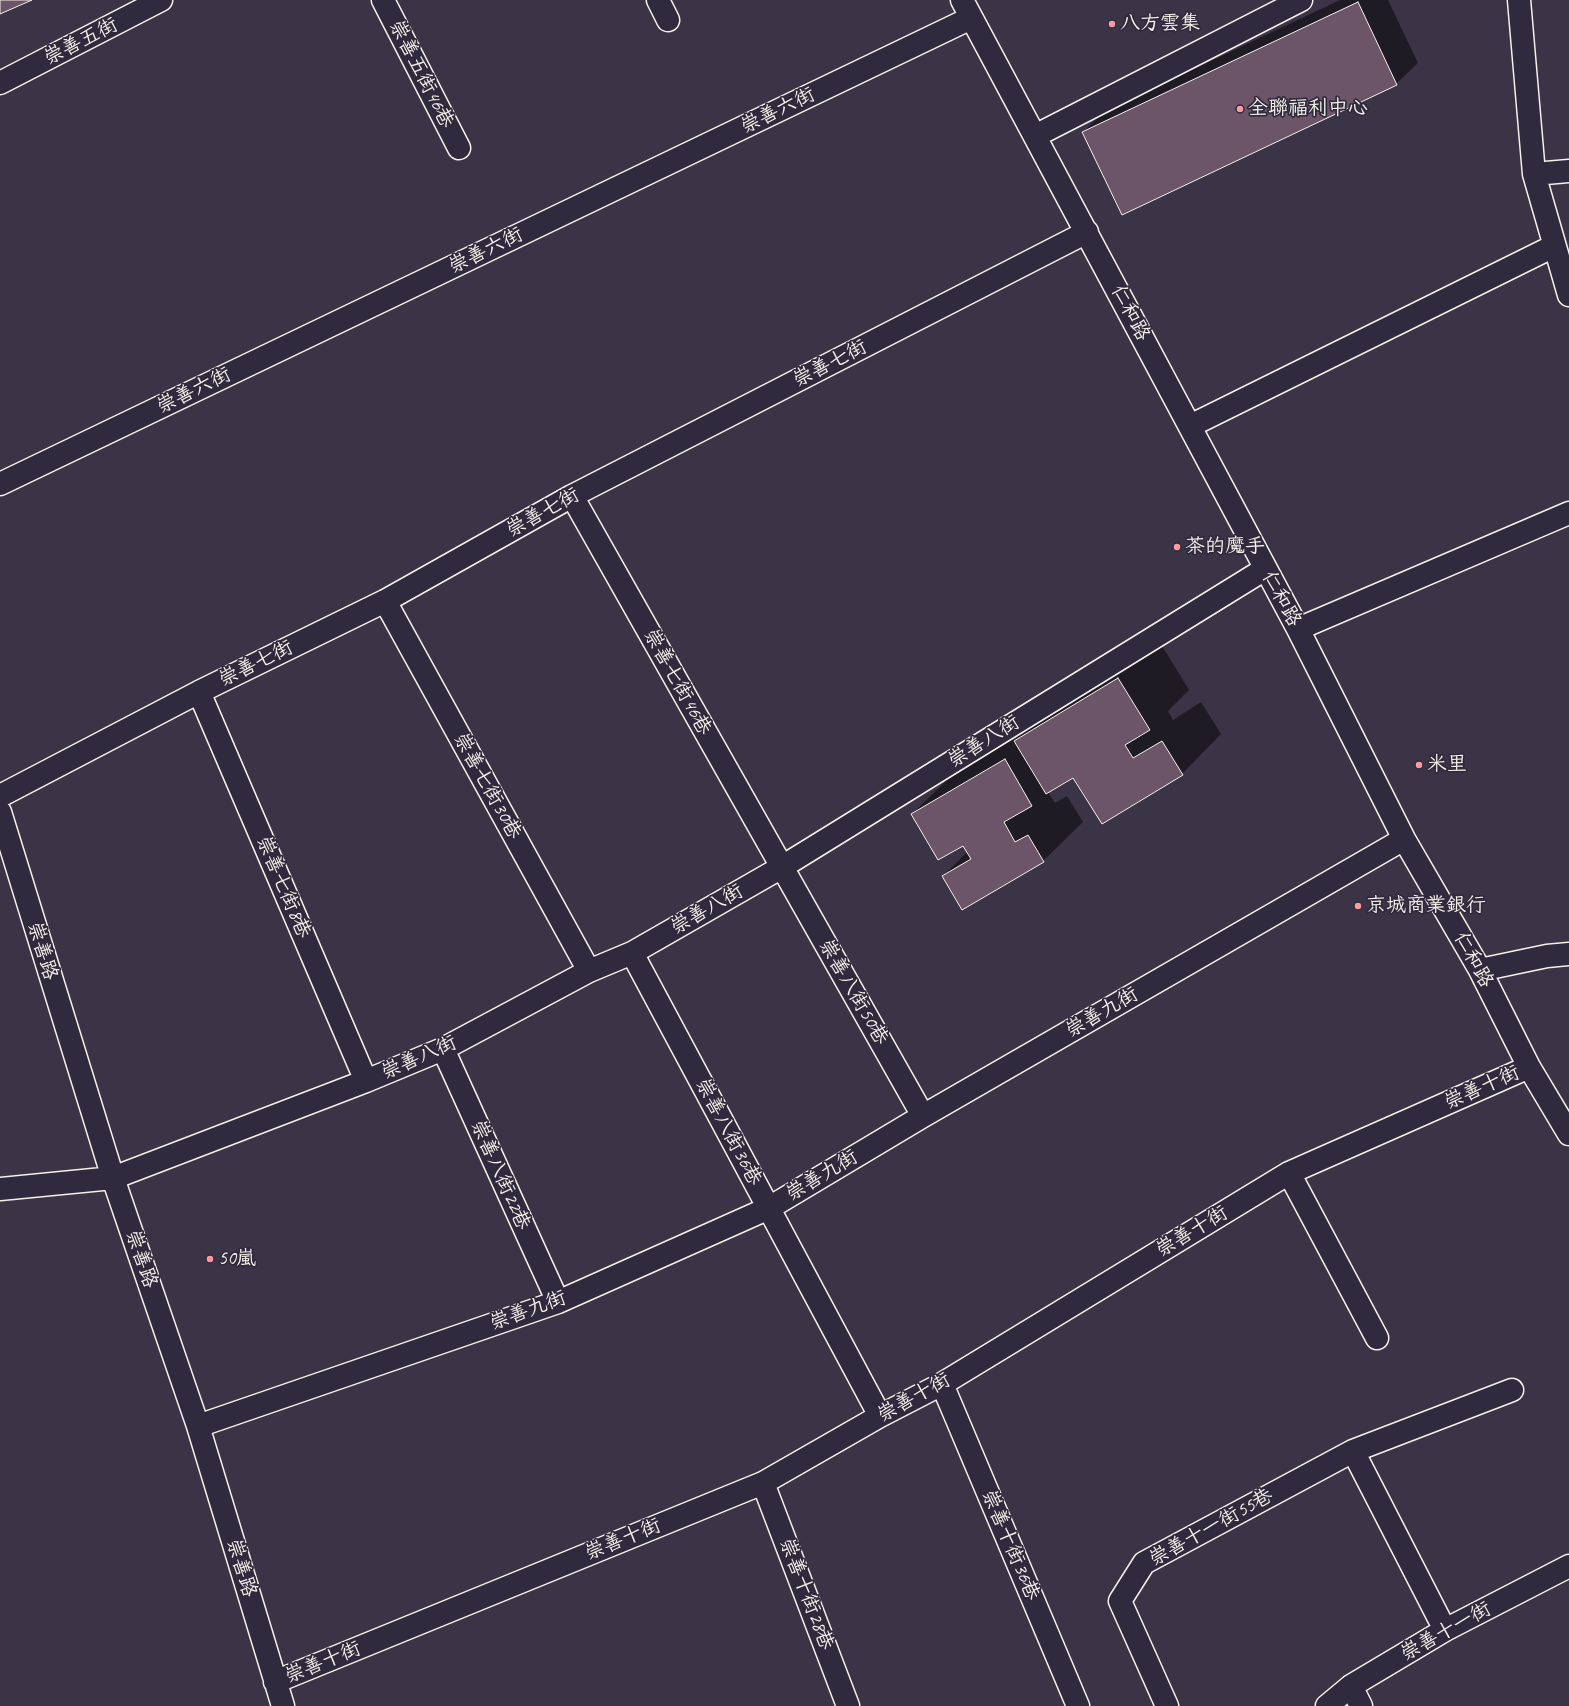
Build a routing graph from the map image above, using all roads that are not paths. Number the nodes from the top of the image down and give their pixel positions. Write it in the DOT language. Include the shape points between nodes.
graph roads {
  1 [pos="161,0"];
  2 [pos="383,0"];
  3 [pos="658,0"];
  4 [pos="1301,0"];
  5 [pos="1519,0"];
  6 [pos="966,9"];
  7 [pos="668,20"];
  8 [pos="0,83"];
  9 [pos="1035,136"];
  10 [pos="459,148"];
  11 [pos="1569,171"];
  12 [pos="1534,174"];
  13 [pos="1087,232"];
  14 [pos="1554,246"];
  15 [pos="1569,295"];
  16 [pos="1190,426"];
  17 [pos="0,484"];
  18 [pos="572,496"];
  19 [pos="1569,513"];
  20 [pos="1265,569"];
  21 [pos="385,601"];
  22 [pos="1298,629"];
  23 [pos="199,692"];
  24 [pos="0,796"];
  25 [pos="0,812"];
  26 [pos="1404,839"];
  27 [pos="5,844"];
  28 [pos="782,867"];
  29 [pos="632,953"];
  30 [pos="1569,954"];
  31 [pos="1480,970"];
  32 [pos="589,971"];
  33 [pos="443,1049"];
  34 [pos="1529,1067"];
  35 [pos="366,1082"];
  36 [pos="923,1116"];
  37 [pos="1569,1134"];
  38 [pos="1289,1173"];
  39 [pos="113,1178"];
  40 [pos="0,1190"];
  41 [pos="769,1208"];
  42 [pos="558,1302"];
  43 [pos="1377,1338"];
  44 [pos="942,1384"];
  45 [pos="1512,1390"];
  46 [pos="880,1416"];
  47 [pos="198,1426"];
  48 [pos="1353,1451"];
  49 [pos="763,1483"];
  50 [pos="1569,1566"];
  51 [pos="1445,1630"];
  52 [pos="275,1682"];
  53 [pos="1351,1686"];
  54 [pos="283,1706"];
  55 [pos="848,1706"];
  56 [pos="1078,1706"];
  57 [pos="1167,1706"];
  58 [pos="1327,1706"];
  59 [pos="1361,1706"];
  1 -- 8 [label="street, 崇善五街"];
  2 -- 10 [label="street, 崇善五街46巷"];
  3 -- 7 [label="street"];
  4 -- 9 [label="street"];
  5 -- 12 [label="street"];
  6 -- 9 [label="street, 仁和路"];
  6 -- 17 [label="street, 崇善六街"];
  9 -- 13 [label="street, 仁和路"];
  11 -- 12 [label="street"];
  12 -- 14 [label="street"];
  13 -- 16 [label="street, 仁和路"];
  13 -- 18 [label="street, 崇善七街"];
  14 -- 15 [label="street"];
  14 -- 16 [label="street"];
  16 -- 20 [label="street, 仁和路"];
  18 -- 21 [label="street, 崇善七街"];
  18 -- 28 [label="street, 崇善七街46巷"];
  19 -- 22 [label="street"];
  20 -- 22 [label="street, 仁和路"];
  20 -- 28 [label="street, 崇善八街"];
  21 -- 23 [label="street, 崇善七街"];
  21 -- 32 [label="street, 崇善七街30巷"];
  22 -- 26 [label="street, 仁和路"];
  23 -- 24 [label="street, 崇善七街"];
  23 -- 35 [label="street, 崇善七街8巷"];
  25 -- 27 [label="street, 崇善路"];
  26 -- 31 [label="street, 仁和路"];
  26 -- 36 [label="street, 崇善九街"];
  27 -- 39 [label="street, 崇善路"];
  28 -- 29 [label="street, 崇善八街"];
  28 -- 36 [label="street, 崇善八街50巷"];
  29 -- 32 [label="street, 崇善八街"];
  29 -- 41 [label="street, 崇善八街36巷"];
  30 -- 31 [label="street"];
  31 -- 34 [label="street, 仁和路"];
  32 -- 33 [label="street, 崇善八街"];
  33 -- 35 [label="street, 崇善八街"];
  33 -- 42 [label="street, 崇善八街22巷"];
  34 -- 37 [label="street, 仁和路"];
  34 -- 38 [label="street, 崇善十街"];
  35 -- 39 [label="street, 崇善八街"];
  36 -- 41 [label="street, 崇善九街"];
  38 -- 43 [label="street"];
  38 -- 44 [label="street, 崇善十街"];
  39 -- 40 [label="street, 崇善八街"];
  39 -- 47 [label="street, 崇善路"];
  41 -- 42 [label="street, 崇善九街"];
  41 -- 46 [label="street, 崇善八街36巷"];
  42 -- 47 [label="street, 崇善九街"];
  44 -- 46 [label="street, 崇善十街"];
  44 -- 56 [label="street, 崇善十街36巷"];
  45 -- 48 [label="street, 崇善十一街55巷"];
  46 -- 49 [label="street, 崇善十街"];
  47 -- 52 [label="street, 崇善路"];
  48 -- 51 [label="street"];
  48 -- 57 [label="street, 崇善十一街55巷" via="1144,1563 1120,1601"];
  49 -- 52 [label="street, 崇善十街"];
  49 -- 55 [label="street, 崇善十街28巷"];
  50 -- 51 [label="street, 崇善十一街"];
  51 -- 53 [label="street, 崇善十一街"];
  52 -- 54 [label="street, 崇善路"];
  53 -- 58 [label="street, 崇善十一街"];
  53 -- 59 [label="street"];
}
